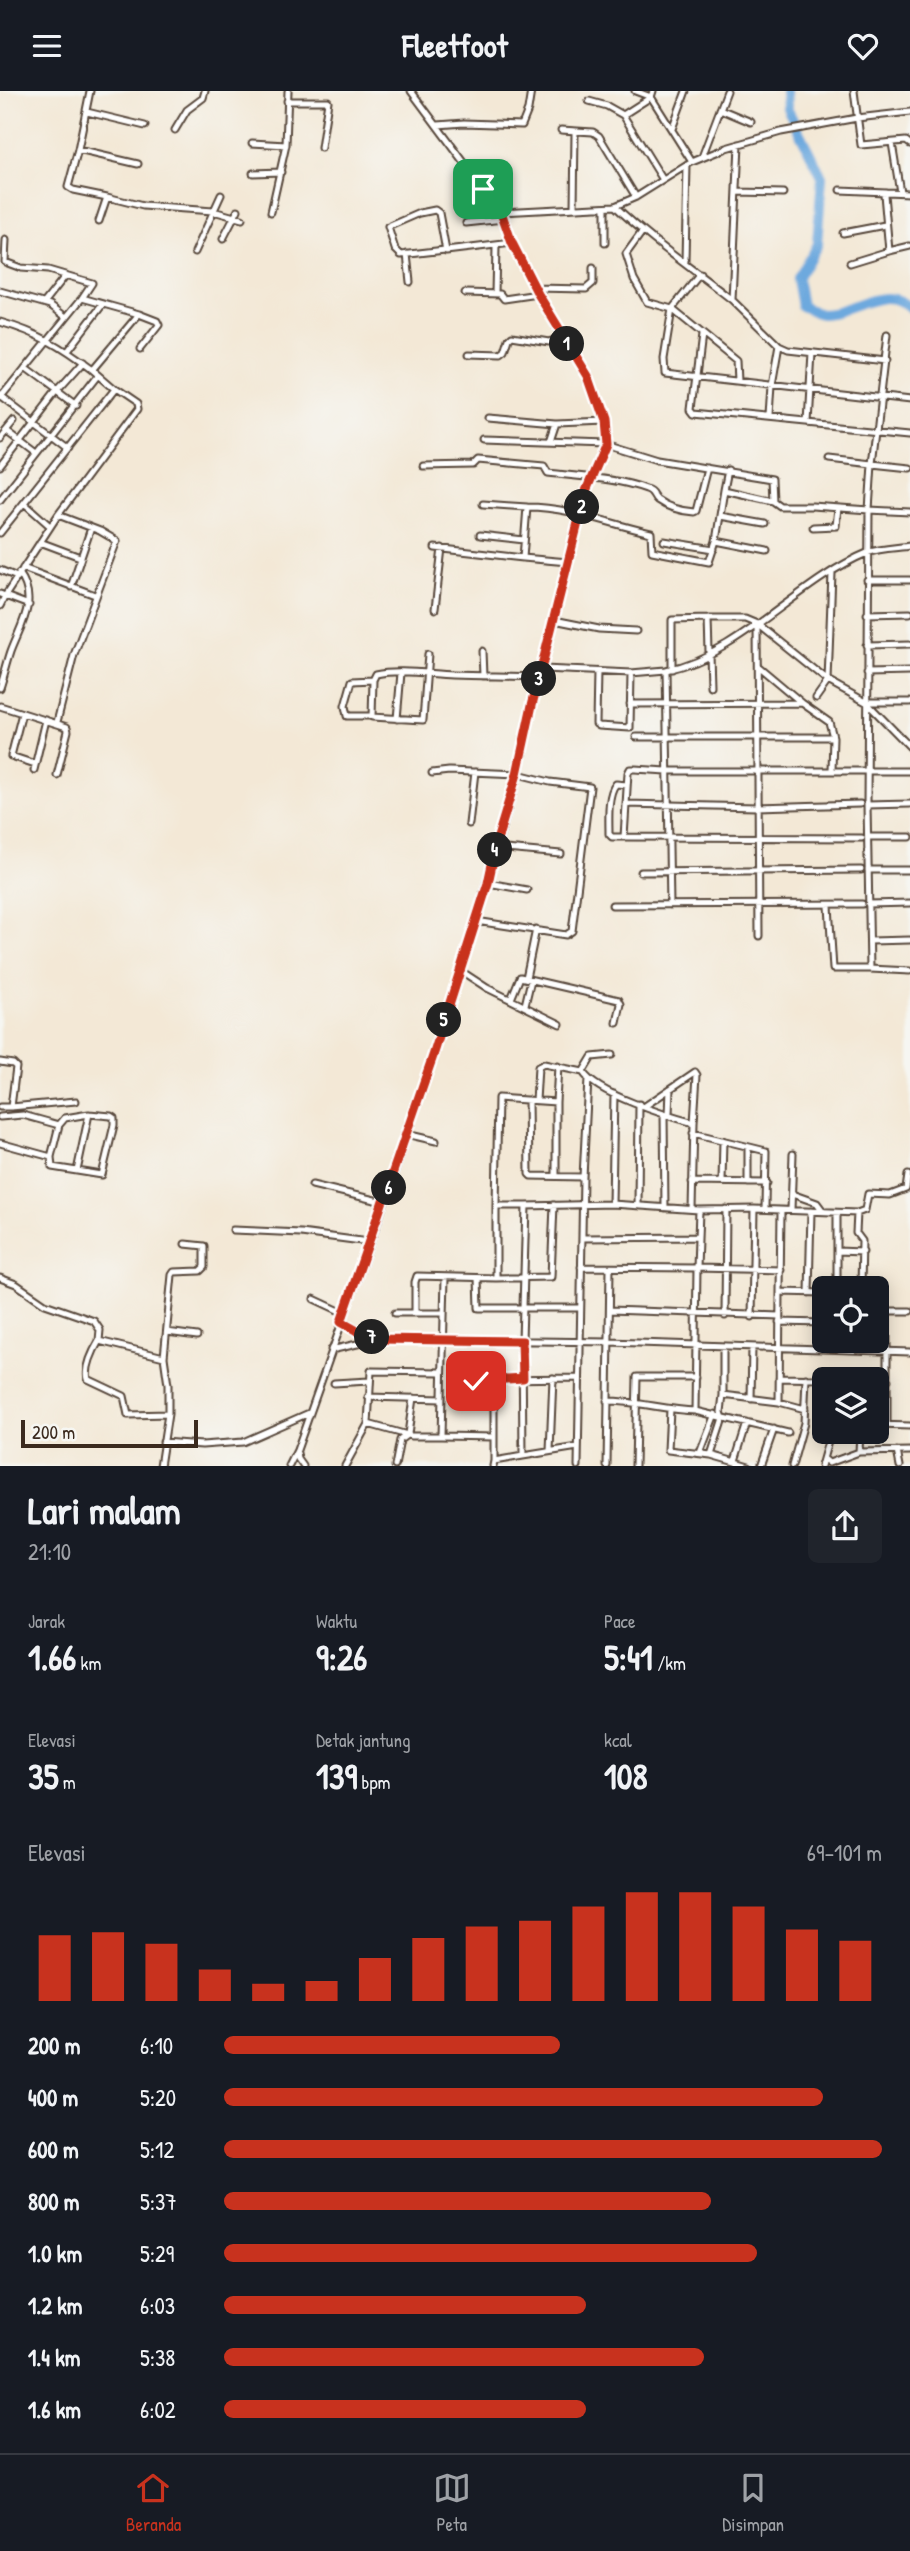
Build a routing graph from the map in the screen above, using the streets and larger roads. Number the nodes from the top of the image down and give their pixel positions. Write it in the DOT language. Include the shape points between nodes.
graph roads {
  1 [pos="90,91"];
  2 [pos="205,91"];
  3 [pos="288,91"];
  4 [pos="326,91"];
  5 [pos="411,91"];
  6 [pos="531,91"];
  7 [pos="635,91"];
  8 [pos="686,91"];
  9 [pos="727,91"];
  10 [pos="854,91"];
  11 [pos="652,94"];
  12 [pos="589,100"];
  13 [pos="288,101"];
  14 [pos="328,101"];
  15 [pos="720,109"];
  16 [pos="910,112"];
  17 [pos="87,113"];
  18 [pos="623,115"];
  19 [pos="858,118"];
  20 [pos="751,122"];
  21 [pos="438,125"];
  22 [pos="145,126"];
  23 [pos="672,128"];
  24 [pos="175,130"];
  25 [pos="561,130"];
  26 [pos="575,132"];
  27 [pos="252,143"];
  28 [pos="892,143"];
  29 [pos="739,144"];
  30 [pos="286,145"];
  31 [pos="910,146"];
  32 [pos="321,148"];
  33 [pos="78,150"];
  34 [pos="702,157"];
  35 [pos="138,164"];
  36 [pos="690,164"];
  37 [pos="281,172"];
  38 [pos="253,173"];
  39 [pos="663,180"];
  40 [pos="840,190"];
  41 [pos="738,192"];
  42 [pos="886,192"];
  43 [pos="900,192"];
  44 [pos="783,193"];
  45 [pos="910,193"];
  46 [pos="221,195"];
  47 [pos="107,197"];
  48 [pos="636,197"];
  49 [pos="615,206"];
  50 [pos="574,208"];
  51 [pos="606,208"];
  52 [pos="238,210"];
  53 [pos="213,211"];
  54 [pos="271,212"];
  55 [pos="501,212"];
  56 [pos="234,216"];
  57 [pos="242,219"];
  58 [pos="503,219"];
  59 [pos="99,221"];
  60 [pos="466,223"];
  61 [pos="885,225"];
  62 [pos="642,232"];
  63 [pos="843,233"];
  64 [pos="223,239"];
  65 [pos="6,240"];
  66 [pos="512,243"];
  67 [pos="605,243"];
  68 [pos="910,246"];
  69 [pos="495,247"];
  70 [pos="444,250"];
  71 [pos="889,251"];
  72 [pos="195,252"];
  73 [pos="407,254"];
  74 [pos="685,262"];
  75 [pos="850,263"];
  76 [pos="593,268"];
  77 [pos="700,274"];
  78 [pos="66,275"];
  79 [pos="410,282"];
  80 [pos="537,291"];
  81 [pos="0,292"];
  82 [pos="466,293"];
  83 [pos="495,294"];
  84 [pos="82,298"];
  85 [pos="732,300"];
  86 [pos="44,303"];
  87 [pos="103,304"];
  88 [pos="672,309"];
  89 [pos="139,314"];
  90 [pos="66,317"];
  91 [pos="0,322"];
  92 [pos="702,335"];
  93 [pos="887,335"];
  94 [pos="562,337"];
  95 [pos="48,339"];
  96 [pos="779,346"];
  97 [pos="140,349"];
  98 [pos="67,351"];
  99 [pos="469,353"];
  100 [pos="812,353"];
  101 [pos="885,361"];
  102 [pos="83,363"];
  103 [pos="25,368"];
  104 [pos="92,370"];
  105 [pos="98,375"];
  106 [pos="698,377"];
  107 [pos="737,381"];
  108 [pos="772,386"];
  109 [pos="114,389"];
  110 [pos="809,389"];
  111 [pos="57,392"];
  112 [pos="1,397"];
  113 [pos="881,397"];
  114 [pos="910,401"];
  115 [pos="75,406"];
  116 [pos="488,418"];
  117 [pos="770,419"];
  118 [pos="14,421"];
  119 [pos="34,422"];
  120 [pos="604,422"];
  121 [pos="808,423"];
  122 [pos="557,424"];
  123 [pos="6,431"];
  124 [pos="877,431"];
  125 [pos="910,433"];
  126 [pos="51,435"];
  127 [pos="0,438"];
  128 [pos="20,440"];
  129 [pos="484,440"];
  130 [pos="551,442"];
  131 [pos="606,444"];
  132 [pos="68,448"];
  133 [pos="36,453"];
  134 [pos="829,459"];
  135 [pos="872,464"];
  136 [pos="0,466"];
  137 [pos="424,466"];
  138 [pos="707,468"];
  139 [pos="910,468"];
  140 [pos="728,470"];
  141 [pos="591,479"];
  142 [pos="724,490"];
  143 [pos="0,500"];
  144 [pos="773,501"];
  145 [pos="24,503"];
  146 [pos="483,505"];
  147 [pos="527,507"];
  148 [pos="838,508"];
  149 [pos="869,510"];
  150 [pos="910,512"];
  151 [pos="580,513"];
  152 [pos="58,515"];
  153 [pos="720,516"];
  154 [pos="765,524"];
  155 [pos="50,526"];
  156 [pos="813,527"];
  157 [pos="91,529"];
  158 [pos="0,533"];
  159 [pos="480,535"];
  160 [pos="524,540"];
  161 [pos="664,541"];
  162 [pos="716,541"];
  163 [pos="40,542"];
  164 [pos="910,546"];
  165 [pos="435,548"];
  166 [pos="442,548"];
  167 [pos="714,549"];
  168 [pos="767,551"];
  169 [pos="868,553"];
  170 [pos="80,557"];
  171 [pos="523,558"];
  172 [pos="568,562"];
  173 [pos="0,570"];
  174 [pos="20,572"];
  175 [pos="832,573"];
  176 [pos="867,580"];
  177 [pos="910,580"];
  178 [pos="71,587"];
  179 [pos="3,595"];
  180 [pos="95,595"];
  181 [pos="29,605"];
  182 [pos="0,606"];
  183 [pos="435,609"];
  184 [pos="910,613"];
  185 [pos="867,614"];
  186 [pos="708,619"];
  187 [pos="554,620"];
  188 [pos="757,624"];
  189 [pos="636,631"];
  190 [pos="910,644"];
  191 [pos="867,645"];
  192 [pos="482,651"];
  193 [pos="428,654"];
  194 [pos="708,657"];
  195 [pos="759,667"];
  196 [pos="542,669"];
  197 [pos="669,670"];
  198 [pos="597,672"];
  199 [pos="910,672"];
  200 [pos="401,673"];
  201 [pos="631,673"];
  202 [pos="867,673"];
  203 [pos="428,674"];
  204 [pos="483,676"];
  205 [pos="539,677"];
  206 [pos="373,680"];
  207 [pos="828,681"];
  208 [pos="710,685"];
  209 [pos="0,688"];
  210 [pos="816,698"];
  211 [pos="866,702"];
  212 [pos="910,702"];
  213 [pos="758,703"];
  214 [pos="802,703"];
  215 [pos="668,704"];
  216 [pos="630,705"];
  217 [pos="0,706"];
  218 [pos="22,713"];
  219 [pos="371,716"];
  220 [pos="397,719"];
  221 [pos="46,720"];
  222 [pos="57,722"];
  223 [pos="636,737"];
  224 [pos="667,737"];
  225 [pos="833,737"];
  226 [pos="757,738"];
  227 [pos="910,747"];
  228 [pos="832,770"];
  229 [pos="866,770"];
  230 [pos="667,771"];
  231 [pos="757,771"];
  232 [pos="910,771"];
  233 [pos="475,772"];
  234 [pos="432,773"];
  235 [pos="517,774"];
  236 [pos="57,775"];
  237 [pos="627,785"];
  238 [pos="626,804"];
  239 [pos="910,804"];
  240 [pos="669,805"];
  241 [pos="863,805"];
  242 [pos="757,807"];
  243 [pos="469,824"];
  244 [pos="624,837"];
  245 [pos="865,837"];
  246 [pos="910,837"];
  247 [pos="670,839"];
  248 [pos="758,839"];
  249 [pos="495,848"];
  250 [pos="561,854"];
  251 [pos="865,870"];
  252 [pos="910,870"];
  253 [pos="641,872"];
  254 [pos="669,872"];
  255 [pos="758,873"];
  256 [pos="488,883"];
  257 [pos="527,890"];
  258 [pos="910,903"];
  259 [pos="865,904"];
  260 [pos="612,905"];
  261 [pos="670,905"];
  262 [pos="759,905"];
  263 [pos="829,906"];
  264 [pos="476,921"];
  265 [pos="536,929"];
  266 [pos="759,936"];
  267 [pos="910,940"];
  268 [pos="870,941"];
  269 [pos="870,969"];
  270 [pos="461,971"];
  271 [pos="910,971"];
  272 [pos="528,979"];
  273 [pos="511,999"];
  274 [pos="525,1005"];
  275 [pos="617,1023"];
  276 [pos="560,1024"];
  277 [pos="612,1055"];
  278 [pos="0,1062"];
  279 [pos="558,1066"];
  280 [pos="583,1072"];
  281 [pos="588,1079"];
  282 [pos="670,1089"];
  283 [pos="614,1094"];
  284 [pos="528,1100"];
  285 [pos="76,1101"];
  286 [pos="536,1101"];
  287 [pos="556,1103"];
  288 [pos="642,1105"];
  289 [pos="0,1107"];
  290 [pos="11,1107"];
  291 [pos="89,1114"];
  292 [pos="666,1115"];
  293 [pos="0,1117"];
  294 [pos="694,1123"];
  295 [pos="59,1125"];
  296 [pos="693,1133"];
  297 [pos="406,1135"];
  298 [pos="723,1140"];
  299 [pos="436,1141"];
  300 [pos="0,1143"];
  301 [pos="748,1147"];
  302 [pos="793,1154"];
  303 [pos="51,1157"];
  304 [pos="77,1171"];
  305 [pos="908,1175"];
  306 [pos="556,1176"];
  307 [pos="583,1177"];
  308 [pos="692,1182"];
  309 [pos="722,1182"];
  310 [pos="748,1182"];
  311 [pos="767,1183"];
  312 [pos="909,1183"];
  313 [pos="312,1185"];
  314 [pos="792,1194"];
  315 [pos="383,1202"];
  316 [pos="584,1204"];
  317 [pos="612,1204"];
  318 [pos="554,1205"];
  319 [pos="638,1205"];
  320 [pos="496,1206"];
  321 [pos="526,1206"];
  322 [pos="665,1207"];
  323 [pos="696,1209"];
  324 [pos="726,1209"];
  325 [pos="754,1209"];
  326 [pos="765,1209"];
  327 [pos="791,1210"];
  328 [pos="781,1211"];
  329 [pos="811,1211"];
  330 [pos="823,1211"];
  331 [pos="837,1213"];
  332 [pos="857,1213"];
  333 [pos="233,1230"];
  334 [pos="698,1237"];
  335 [pos="582,1238"];
  336 [pos="369,1242"];
  337 [pos="185,1244"];
  338 [pos="837,1251"];
  339 [pos="863,1252"];
  340 [pos="580,1268"];
  341 [pos="610,1268"];
  342 [pos="697,1268"];
  343 [pos="726,1269"];
  344 [pos="753,1270"];
  345 [pos="781,1270"];
  346 [pos="836,1276"];
  347 [pos="862,1276"];
  348 [pos="478,1277"];
  349 [pos="0,1278"];
  350 [pos="445,1278"];
  351 [pos="495,1278"];
  352 [pos="524,1278"];
  353 [pos="780,1292"];
  354 [pos="809,1293"];
  355 [pos="314,1299"];
  356 [pos="580,1308"];
  357 [pos="523,1309"];
  358 [pos="610,1310"];
  359 [pos="889,1311"];
  360 [pos="910,1311"];
  361 [pos="344,1313"];
  362 [pos="395,1313"];
  363 [pos="415,1313"];
  364 [pos="443,1313"];
  365 [pos="696,1314"];
  366 [pos="725,1315"];
  367 [pos="752,1317"];
  368 [pos="779,1319"];
  369 [pos="341,1322"];
  370 [pos="812,1322"];
  371 [pos="167,1332"];
  372 [pos="197,1336"];
  373 [pos="379,1339"];
  374 [pos="99,1341"];
  375 [pos="442,1341"];
  376 [pos="522,1341"];
  377 [pos="579,1342"];
  378 [pos="609,1342"];
  379 [pos="696,1345"];
  380 [pos="723,1346"];
  381 [pos="752,1347"];
  382 [pos="779,1347"];
  383 [pos="812,1349"];
  384 [pos="331,1350"];
  385 [pos="889,1352"];
  386 [pos="910,1352"];
  387 [pos="164,1357"];
  388 [pos="441,1372"];
  389 [pos="696,1377"];
  390 [pos="523,1378"];
  391 [pos="553,1378"];
  392 [pos="578,1378"];
  393 [pos="779,1378"];
  394 [pos="806,1378"];
  395 [pos="812,1378"];
  396 [pos="494,1379"];
  397 [pos="369,1381"];
  398 [pos="334,1383"];
  399 [pos="723,1395"];
  400 [pos="368,1397"];
  401 [pos="413,1398"];
  402 [pos="442,1399"];
  403 [pos="751,1399"];
  404 [pos="607,1401"];
  405 [pos="637,1402"];
  406 [pos="779,1402"];
  407 [pos="494,1404"];
  408 [pos="670,1409"];
  409 [pos="805,1409"];
  410 [pos="695,1411"];
  411 [pos="309,1413"];
  412 [pos="168,1414"];
  413 [pos="714,1415"];
  414 [pos="722,1415"];
  415 [pos="747,1423"];
  416 [pos="368,1424"];
  417 [pos="889,1425"];
  418 [pos="910,1426"];
  419 [pos="775,1429"];
  420 [pos="788,1433"];
  421 [pos="408,1434"];
  422 [pos="441,1436"];
  423 [pos="494,1437"];
  424 [pos="163,1442"];
  425 [pos="827,1444"];
  426 [pos="859,1444"];
  427 [pos="578,1447"];
  428 [pos="297,1450"];
  429 [pos="551,1451"];
  430 [pos="897,1451"];
  431 [pos="910,1451"];
  432 [pos="859,1452"];
  433 [pos="700,1453"];
  434 [pos="711,1455"];
  435 [pos="523,1456"];
  436 [pos="735,1461"];
  437 [pos="822,1463"];
  438 [pos="493,1464"];
  439 [pos="160,1466"];
  440 [pos="289,1466"];
  441 [pos="303,1466"];
  442 [pos="345,1466"];
  443 [pos="395,1466"];
  444 [pos="578,1466"];
  445 [pos="607,1466"];
  446 [pos="635,1466"];
  447 [pos="749,1466"];
  448 [pos="761,1466"];
  449 [pos="792,1466"];
  450 [pos="900,1466"];
  1 -- 17 [label="street"];
  2 -- 24 [label="street"];
  3 -- 13 [label="street"];
  4 -- 14 [label="street"];
  5 -- 21 [label="street"];
  6 -- 21 [label="street" via="522,125"];
  7 -- 11 [label="street"];
  8 -- 23 [label="street"];
  9 -- 15 [label="street"];
  10 -- 19 [label="street"];
  11 -- 18 [label="street"];
  11 -- 23 [label="street"];
  12 -- 18 [label="street"];
  13 -- 14 [label="street"];
  13 -- 30 [label="street"];
  14 -- 32 [label="street"];
  15 -- 20 [label="street"];
  15 -- 34 [label="street"];
  16 -- 19 [label="street"];
  17 -- 22 [label="street"];
  17 -- 33 [label="street"];
  18 -- 39 [label="street"];
  19 -- 28 [label="street" via="862,146"];
  19 -- 29 [label="street"];
  21 -- 55 [label="street"];
  23 -- 36 [label="street"];
  25 -- 26 [label="street"];
  26 -- 48 [label="street" via="599,136"];
  26 -- 50 [label="street"];
  27 -- 30 [label="street"];
  28 -- 31 [label="street" via="906,141"];
  28 -- 43 [label="street"];
  29 -- 34 [label="street"];
  29 -- 41 [label="street"];
  30 -- 37 [label="street"];
  33 -- 35 [label="street"];
  33 -- 47 [label="street" via="68,187"];
  34 -- 36 [label="street"];
  36 -- 39 [label="street"];
  36 -- 74 [label="street"];
  37 -- 38 [label="street"];
  37 -- 54 [label="street"];
  39 -- 48 [label="street"];
  40 -- 42 [label="street"];
  41 -- 44 [label="street"];
  41 -- 85 [label="street"];
  42 -- 43 [label="street"];
  42 -- 61 [label="street"];
  43 -- 45 [label="street"];
  46 -- 53 [label="street"];
  47 -- 53 [label="street" via="144,207"];
  47 -- 59 [label="street"];
  48 -- 49 [label="street"];
  49 -- 51 [label="street"];
  49 -- 62 [label="street"];
  50 -- 51 [label="street"];
  50 -- 55 [label="street"];
  51 -- 67 [label="street"];
  52 -- 56 [label="street"];
  53 -- 56 [label="street"];
  53 -- 72 [label="street"];
  55 -- 58 [label="street"];
  56 -- 57 [label="street"];
  56 -- 64 [label="street"];
  58 -- 60 [label="street"];
  58 -- 66 [label="street"];
  61 -- 63 [label="street"];
  61 -- 71 [label="street"];
  62 -- 74 [label="street"];
  62 -- 88 [label="street" via="625,254 634,279 647,302"];
  65 -- 78 [label="street" via="4,259 8,264"];
  66 -- 69 [label="street"];
  66 -- 80 [label="street"];
  68 -- 71 [label="street"];
  69 -- 70 [label="street"];
  69 -- 83 [label="street"];
  70 -- 73 [label="street"];
  70 -- 73 [label="street" via="435,210 388,226 397,253"];
  71 -- 75 [label="street"];
  73 -- 79 [label="street"];
  74 -- 77 [label="street"];
  76 -- 80 [label="street" via="591,287"];
  77 -- 85 [label="street"];
  77 -- 88 [label="street"];
  78 -- 84 [label="street" via="92,283"];
  78 -- 86 [label="street"];
  80 -- 83 [label="street" via="512,300"];
  80 -- 94 [label="street"];
  81 -- 86 [label="street"];
  82 -- 83 [label="street"];
  84 -- 87 [label="street"];
  84 -- 90 [label="street"];
  85 -- 96 [label="street"];
  86 -- 90 [label="street"];
  87 -- 89 [label="street"];
  87 -- 98 [label="street"];
  88 -- 92 [label="street"];
  88 -- 106 [label="street" via="665,373"];
  89 -- 97 [label="street" via="159,325"];
  89 -- 104 [label="street"];
  90 -- 95 [label="street"];
  91 -- 95 [label="street"];
  92 -- 106 [label="street"];
  92 -- 107 [label="street" via="736,361"];
  93 -- 101 [label="street"];
  94 -- 99 [label="street" via="549,342 512,336 501,355"];
  94 -- 120 [label="street" via="588,376"];
  95 -- 98 [label="street"];
  95 -- 103 [label="street"];
  96 -- 100 [label="street"];
  96 -- 108 [label="street"];
  98 -- 102 [label="street"];
  100 -- 101 [label="street"];
  100 -- 110 [label="street"];
  101 -- 113 [label="street"];
  102 -- 104 [label="street"];
  102 -- 111 [label="street"];
  103 -- 111 [label="street"];
  103 -- 112 [label="street"];
  104 -- 105 [label="street"];
  105 -- 109 [label="street"];
  105 -- 115 [label="street"];
  106 -- 107 [label="street"];
  106 -- 117 [label="street" via="696,412"];
  107 -- 108 [label="street"];
  108 -- 110 [label="street"];
  108 -- 117 [label="street"];
  109 -- 132 [label="street"];
  109 -- 152 [label="street" via="137,409"];
  110 -- 113 [label="street"];
  110 -- 121 [label="street"];
  111 -- 115 [label="street"];
  111 -- 119 [label="street"];
  112 -- 119 [label="street"];
  113 -- 114 [label="street"];
  113 -- 124 [label="street"];
  115 -- 126 [label="street"];
  116 -- 122 [label="street"];
  117 -- 121 [label="street"];
  118 -- 123 [label="street"];
  119 -- 126 [label="street"];
  119 -- 128 [label="street"];
  120 -- 122 [label="street"];
  120 -- 131 [label="street"];
  121 -- 124 [label="street"];
  122 -- 130 [label="street"];
  123 -- 127 [label="street"];
  123 -- 128 [label="street"];
  124 -- 125 [label="street"];
  124 -- 135 [label="street"];
  126 -- 132 [label="street"];
  126 -- 133 [label="street"];
  128 -- 133 [label="street"];
  128 -- 136 [label="street"];
  129 -- 130 [label="street"];
  130 -- 131 [label="street"];
  131 -- 138 [label="street" via="657,460"];
  131 -- 141 [label="street"];
  132 -- 145 [label="street"];
  133 -- 143 [label="street"];
  134 -- 135 [label="street"];
  135 -- 139 [label="street"];
  135 -- 149 [label="street"];
  137 -- 141 [label="street" via="498,461 544,466 547,472"];
  138 -- 140 [label="street"];
  138 -- 141 [label="street" via="694,512 658,501 650,490"];
  140 -- 142 [label="street"];
  140 -- 144 [label="street" via="772,479"];
  141 -- 151 [label="street"];
  142 -- 144 [label="street"];
  142 -- 153 [label="street"];
  144 -- 148 [label="street" via="780,506"];
  145 -- 155 [label="street"];
  145 -- 158 [label="street"];
  146 -- 147 [label="street"];
  147 -- 151 [label="street"];
  147 -- 160 [label="street"];
  148 -- 149 [label="street"];
  148 -- 156 [label="street" via="836,526"];
  149 -- 150 [label="street"];
  149 -- 169 [label="street"];
  151 -- 167 [label="street" via="651,533 653,552 708,562"];
  151 -- 172 [label="street"];
  152 -- 155 [label="street"];
  152 -- 157 [label="street"];
  153 -- 154 [label="street"];
  153 -- 162 [label="street"];
  155 -- 163 [label="street"];
  157 -- 170 [label="street"];
  157 -- 180 [label="street" via="117,541"];
  159 -- 160 [label="street"];
  160 -- 171 [label="street"];
  161 -- 167 [label="street"];
  162 -- 167 [label="street"];
  162 -- 168 [label="street"];
  163 -- 170 [label="street"];
  163 -- 174 [label="street"];
  164 -- 169 [label="street"];
  165 -- 166 [label="street"];
  166 -- 171 [label="street"];
  166 -- 183 [label="street"];
  169 -- 175 [label="street"];
  169 -- 176 [label="street"];
  170 -- 178 [label="street"];
  171 -- 172 [label="street"];
  172 -- 187 [label="street"];
  173 -- 174 [label="street"];
  174 -- 178 [label="street"];
  174 -- 179 [label="street"];
  174 -- 181 [label="street"];
  175 -- 188 [label="street"];
  175 -- 207 [label="street"];
  176 -- 177 [label="street"];
  176 -- 185 [label="street"];
  178 -- 180 [label="street"];
  179 -- 181 [label="street"];
  179 -- 182 [label="street"];
  180 -- 222 [label="street"];
  181 -- 209 [label="street"];
  184 -- 185 [label="street"];
  185 -- 191 [label="street"];
  186 -- 188 [label="street" via="745,619"];
  186 -- 194 [label="street"];
  186 -- 197 [label="street" via="672,620"];
  187 -- 189 [label="street"];
  187 -- 196 [label="street"];
  188 -- 194 [label="street"];
  188 -- 195 [label="street"];
  188 -- 207 [label="street"];
  190 -- 191 [label="street"];
  191 -- 202 [label="street"];
  192 -- 204 [label="street"];
  193 -- 203 [label="street"];
  194 -- 197 [label="street"];
  194 -- 208 [label="street"];
  195 -- 213 [label="street"];
  195 -- 214 [label="street"];
  196 -- 198 [label="street"];
  196 -- 205 [label="street"];
  197 -- 201 [label="street"];
  197 -- 215 [label="street"];
  198 -- 201 [label="street"];
  198 -- 216 [label="street" via="597,725 630,728"];
  199 -- 202 [label="street"];
  200 -- 203 [label="street"];
  200 -- 206 [label="street" via="376,674"];
  200 -- 220 [label="street"];
  201 -- 216 [label="street"];
  202 -- 211 [label="street"];
  203 -- 204 [label="street"];
  203 -- 220 [label="street" via="423,720"];
  204 -- 205 [label="street"];
  205 -- 235 [label="street"];
  206 -- 219 [label="street"];
  206 -- 219 [label="street" via="352,681 345,706 347,716"];
  207 -- 210 [label="street"];
  207 -- 211 [label="street"];
  211 -- 212 [label="street"];
  211 -- 227 [label="street"];
  211 -- 229 [label="street"];
  213 -- 214 [label="street"];
  213 -- 215 [label="street"];
  213 -- 226 [label="street"];
  214 -- 225 [label="street" via="830,722"];
  215 -- 216 [label="street"];
  215 -- 224 [label="street"];
  217 -- 218 [label="street"];
  218 -- 221 [label="street"];
  218 -- 221 [label="street" via="11,756 34,767"];
  219 -- 220 [label="street"];
  221 -- 222 [label="street"];
  222 -- 236 [label="street" via="68,731"];
  223 -- 224 [label="street"];
  224 -- 226 [label="street"];
  224 -- 230 [label="street"];
  225 -- 226 [label="street"];
  225 -- 228 [label="street"];
  226 -- 231 [label="street"];
  228 -- 229 [label="street"];
  228 -- 231 [label="street"];
  229 -- 232 [label="street"];
  229 -- 241 [label="street"];
  230 -- 231 [label="street"];
  230 -- 237 [label="street" via="630,769"];
  230 -- 240 [label="street"];
  231 -- 242 [label="street"];
  233 -- 234 [label="street"];
  233 -- 235 [label="street"];
  233 -- 243 [label="street"];
  235 -- 249 [label="street"];
  235 -- 265 [label="street" via="587,785 591,791 572,931 566,935"];
  237 -- 238 [label="street"];
  237 -- 244 [label="street" via="612,788 609,818 609,834"];
  238 -- 240 [label="street"];
  238 -- 244 [label="street"];
  239 -- 241 [label="street"];
  240 -- 242 [label="street"];
  240 -- 247 [label="street"];
  241 -- 242 [label="street"];
  241 -- 245 [label="street"];
  242 -- 248 [label="street"];
  244 -- 247 [label="street"];
  245 -- 246 [label="street"];
  245 -- 248 [label="street"];
  245 -- 251 [label="street"];
  247 -- 248 [label="street"];
  247 -- 254 [label="street"];
  248 -- 255 [label="street"];
  249 -- 250 [label="street"];
  249 -- 256 [label="street"];
  251 -- 252 [label="street"];
  251 -- 255 [label="street"];
  251 -- 259 [label="street"];
  253 -- 254 [label="street"];
  254 -- 255 [label="street"];
  254 -- 261 [label="street"];
  255 -- 262 [label="street"];
  256 -- 257 [label="street"];
  256 -- 264 [label="street"];
  258 -- 259 [label="street"];
  259 -- 263 [label="street"];
  259 -- 268 [label="street"];
  260 -- 261 [label="street"];
  261 -- 262 [label="street"];
  262 -- 263 [label="street"];
  262 -- 266 [label="street"];
  263 -- 269 [label="street" via="833,969"];
  264 -- 265 [label="street"];
  264 -- 270 [label="street"];
  265 -- 272 [label="street"];
  267 -- 268 [label="street"];
  268 -- 269 [label="street"];
  269 -- 271 [label="street"];
  270 -- 273 [label="street"];
  270 -- 297 [label="street"];
  272 -- 273 [label="street" via="519,978"];
  272 -- 274 [label="street"];
  272 -- 275 [label="street" via="619,1000"];
  273 -- 274 [label="street"];
  274 -- 276 [label="street"];
  277 -- 280 [label="street" via="592,1056"];
  278 -- 290 [label="street" via="16,1067"];
  279 -- 280 [label="street"];
  279 -- 286 [label="street" via="538,1067"];
  279 -- 287 [label="street"];
  280 -- 281 [label="street"];
  281 -- 283 [label="street"];
  281 -- 307 [label="street"];
  282 -- 288 [label="street"];
  282 -- 292 [label="street"];
  282 -- 294 [label="street" via="696,1073"];
  283 -- 288 [label="street"];
  283 -- 317 [label="street"];
  284 -- 286 [label="street"];
  284 -- 306 [label="street" via="528,1172 531,1176"];
  284 -- 320 [label="street" via="497,1098"];
  285 -- 290 [label="street"];
  286 -- 287 [label="street"];
  287 -- 306 [label="street"];
  288 -- 292 [label="street"];
  288 -- 319 [label="street"];
  289 -- 290 [label="street"];
  291 -- 295 [label="street" via="68,1117"];
  291 -- 304 [label="street"];
  291 -- 304 [label="street" via="111,1116 114,1125 103,1175"];
  292 -- 294 [label="street"];
  292 -- 322 [label="street"];
  293 -- 295 [label="street" via="23,1115"];
  294 -- 296 [label="street"];
  295 -- 303 [label="street"];
  296 -- 298 [label="street"];
  296 -- 308 [label="street"];
  297 -- 299 [label="street"];
  297 -- 315 [label="street"];
  298 -- 301 [label="street"];
  298 -- 309 [label="street"];
  300 -- 303 [label="street"];
  301 -- 310 [label="street"];
  301 -- 311 [label="street" via="766,1151"];
  302 -- 314 [label="street"];
  303 -- 304 [label="street" via="52,1167"];
  305 -- 312 [label="street"];
  306 -- 307 [label="street"];
  307 -- 316 [label="street"];
  308 -- 309 [label="street"];
  308 -- 323 [label="street"];
  309 -- 310 [label="street"];
  310 -- 311 [label="street"];
  311 -- 326 [label="street"];
  312 -- 332 [label="street" via="890,1195 868,1194 865,1210"];
  313 -- 315 [label="street"];
  314 -- 327 [label="street"];
  314 -- 330 [label="street" via="817,1203"];
  315 -- 336 [label="street"];
  316 -- 317 [label="street"];
  316 -- 318 [label="street"];
  316 -- 335 [label="street"];
  317 -- 319 [label="street"];
  318 -- 321 [label="street"];
  318 -- 352 [label="street" via="551,1277"];
  319 -- 322 [label="street"];
  320 -- 321 [label="street"];
  320 -- 351 [label="street"];
  321 -- 352 [label="street"];
  322 -- 323 [label="street"];
  323 -- 324 [label="street"];
  323 -- 334 [label="street"];
  324 -- 325 [label="street"];
  324 -- 343 [label="street"];
  325 -- 326 [label="street"];
  325 -- 344 [label="street"];
  326 -- 328 [label="street"];
  327 -- 328 [label="street"];
  327 -- 329 [label="street"];
  328 -- 345 [label="street"];
  329 -- 330 [label="street"];
  329 -- 354 [label="street"];
  330 -- 331 [label="street"];
  331 -- 332 [label="street"];
  331 -- 338 [label="street"];
  332 -- 339 [label="street"];
  333 -- 336 [label="street"];
  334 -- 335 [label="street"];
  334 -- 342 [label="street"];
  335 -- 340 [label="street"];
  336 -- 361 [label="street"];
  337 -- 371 [label="street" via="204,1246 204,1266 200,1271 172,1273"];
  338 -- 339 [label="street"];
  338 -- 346 [label="street"];
  339 -- 347 [label="street"];
  340 -- 341 [label="street"];
  340 -- 356 [label="street"];
  341 -- 342 [label="street"];
  341 -- 358 [label="street"];
  342 -- 343 [label="street"];
  342 -- 365 [label="street"];
  343 -- 344 [label="street"];
  343 -- 366 [label="street"];
  344 -- 345 [label="street"];
  344 -- 367 [label="street"];
  345 -- 353 [label="street"];
  348 -- 350 [label="street"];
  348 -- 351 [label="street"];
  348 -- 357 [label="street" via="479,1308"];
  349 -- 374 [label="street" via="45,1304 94,1321 100,1330"];
  350 -- 363 [label="street" via="415,1278"];
  350 -- 364 [label="street"];
  351 -- 352 [label="street"];
  352 -- 357 [label="street"];
  353 -- 354 [label="street"];
  353 -- 368 [label="street"];
  355 -- 361 [label="street"];
  356 -- 357 [label="street"];
  356 -- 377 [label="street"];
  357 -- 376 [label="street"];
  358 -- 365 [label="street"];
  358 -- 378 [label="street"];
  359 -- 360 [label="street"];
  361 -- 369 [label="street"];
  362 -- 363 [label="street"];
  363 -- 364 [label="street"];
  364 -- 375 [label="street"];
  365 -- 366 [label="street"];
  365 -- 379 [label="street"];
  366 -- 367 [label="street"];
  367 -- 368 [label="street"];
  368 -- 370 [label="street"];
  368 -- 382 [label="street"];
  369 -- 373 [label="street"];
  369 -- 384 [label="street"];
  371 -- 372 [label="street"];
  371 -- 387 [label="street"];
  373 -- 375 [label="street"];
  373 -- 384 [label="street"];
  374 -- 387 [label="street"];
  374 -- 412 [label="street" via="88,1379 124,1396 128,1415"];
  375 -- 376 [label="street"];
  375 -- 388 [label="street"];
  376 -- 377 [label="street"];
  376 -- 390 [label="street"];
  377 -- 378 [label="street"];
  377 -- 392 [label="street"];
  378 -- 379 [label="street"];
  378 -- 404 [label="street"];
  379 -- 380 [label="street"];
  379 -- 389 [label="street"];
  380 -- 381 [label="street"];
  380 -- 399 [label="street"];
  381 -- 382 [label="street"];
  381 -- 403 [label="street"];
  382 -- 383 [label="street"];
  382 -- 393 [label="street"];
  384 -- 411 [label="street"];
  385 -- 386 [label="street"];
  387 -- 412 [label="street"];
  388 -- 397 [label="street" via="373,1370"];
  388 -- 402 [label="street"];
  389 -- 405 [label="street" via="639,1376"];
  389 -- 410 [label="street"];
  390 -- 391 [label="street"];
  390 -- 396 [label="street"];
  390 -- 435 [label="street"];
  391 -- 392 [label="street"];
  391 -- 429 [label="street"];
  392 -- 427 [label="street"];
  393 -- 394 [label="street"];
  393 -- 406 [label="street"];
  394 -- 395 [label="street"];
  394 -- 409 [label="street"];
  396 -- 407 [label="street"];
  396 -- 407 [label="street" via="477,1380 475,1401"];
  397 -- 398 [label="street"];
  397 -- 400 [label="street"];
  399 -- 403 [label="street"];
  399 -- 414 [label="street"];
  400 -- 401 [label="street"];
  400 -- 416 [label="street"];
  401 -- 402 [label="street"];
  401 -- 421 [label="street"];
  402 -- 422 [label="street"];
  403 -- 406 [label="street"];
  404 -- 405 [label="street"];
  404 -- 445 [label="street"];
  405 -- 408 [label="street"];
  405 -- 446 [label="street"];
  406 -- 409 [label="street"];
  407 -- 423 [label="street"];
  408 -- 410 [label="street"];
  408 -- 433 [label="street" via="668,1450"];
  409 -- 449 [label="street"];
  410 -- 413 [label="street"];
  411 -- 424 [label="street" via="243,1442"];
  411 -- 428 [label="street"];
  412 -- 424 [label="street"];
  413 -- 414 [label="street"];
  413 -- 433 [label="street"];
  414 -- 415 [label="street"];
  414 -- 434 [label="street"];
  415 -- 419 [label="street"];
  415 -- 436 [label="street"];
  416 -- 421 [label="street"];
  416 -- 442 [label="street"];
  417 -- 418 [label="street"];
  419 -- 420 [label="street"];
  419 -- 448 [label="street"];
  421 -- 422 [label="street"];
  421 -- 443 [label="street" via="400,1440"];
  422 -- 423 [label="street"];
  423 -- 438 [label="street"];
  424 -- 439 [label="street"];
  425 -- 437 [label="street"];
  426 -- 432 [label="street"];
  427 -- 429 [label="street"];
  427 -- 444 [label="street"];
  428 -- 440 [label="street"];
  428 -- 441 [label="street"];
  429 -- 435 [label="street"];
  430 -- 431 [label="street"];
  430 -- 432 [label="street"];
  430 -- 450 [label="street"];
  432 -- 437 [label="street"];
  433 -- 434 [label="street"];
  434 -- 436 [label="street"];
  435 -- 438 [label="street"];
  436 -- 447 [label="street"];
}
